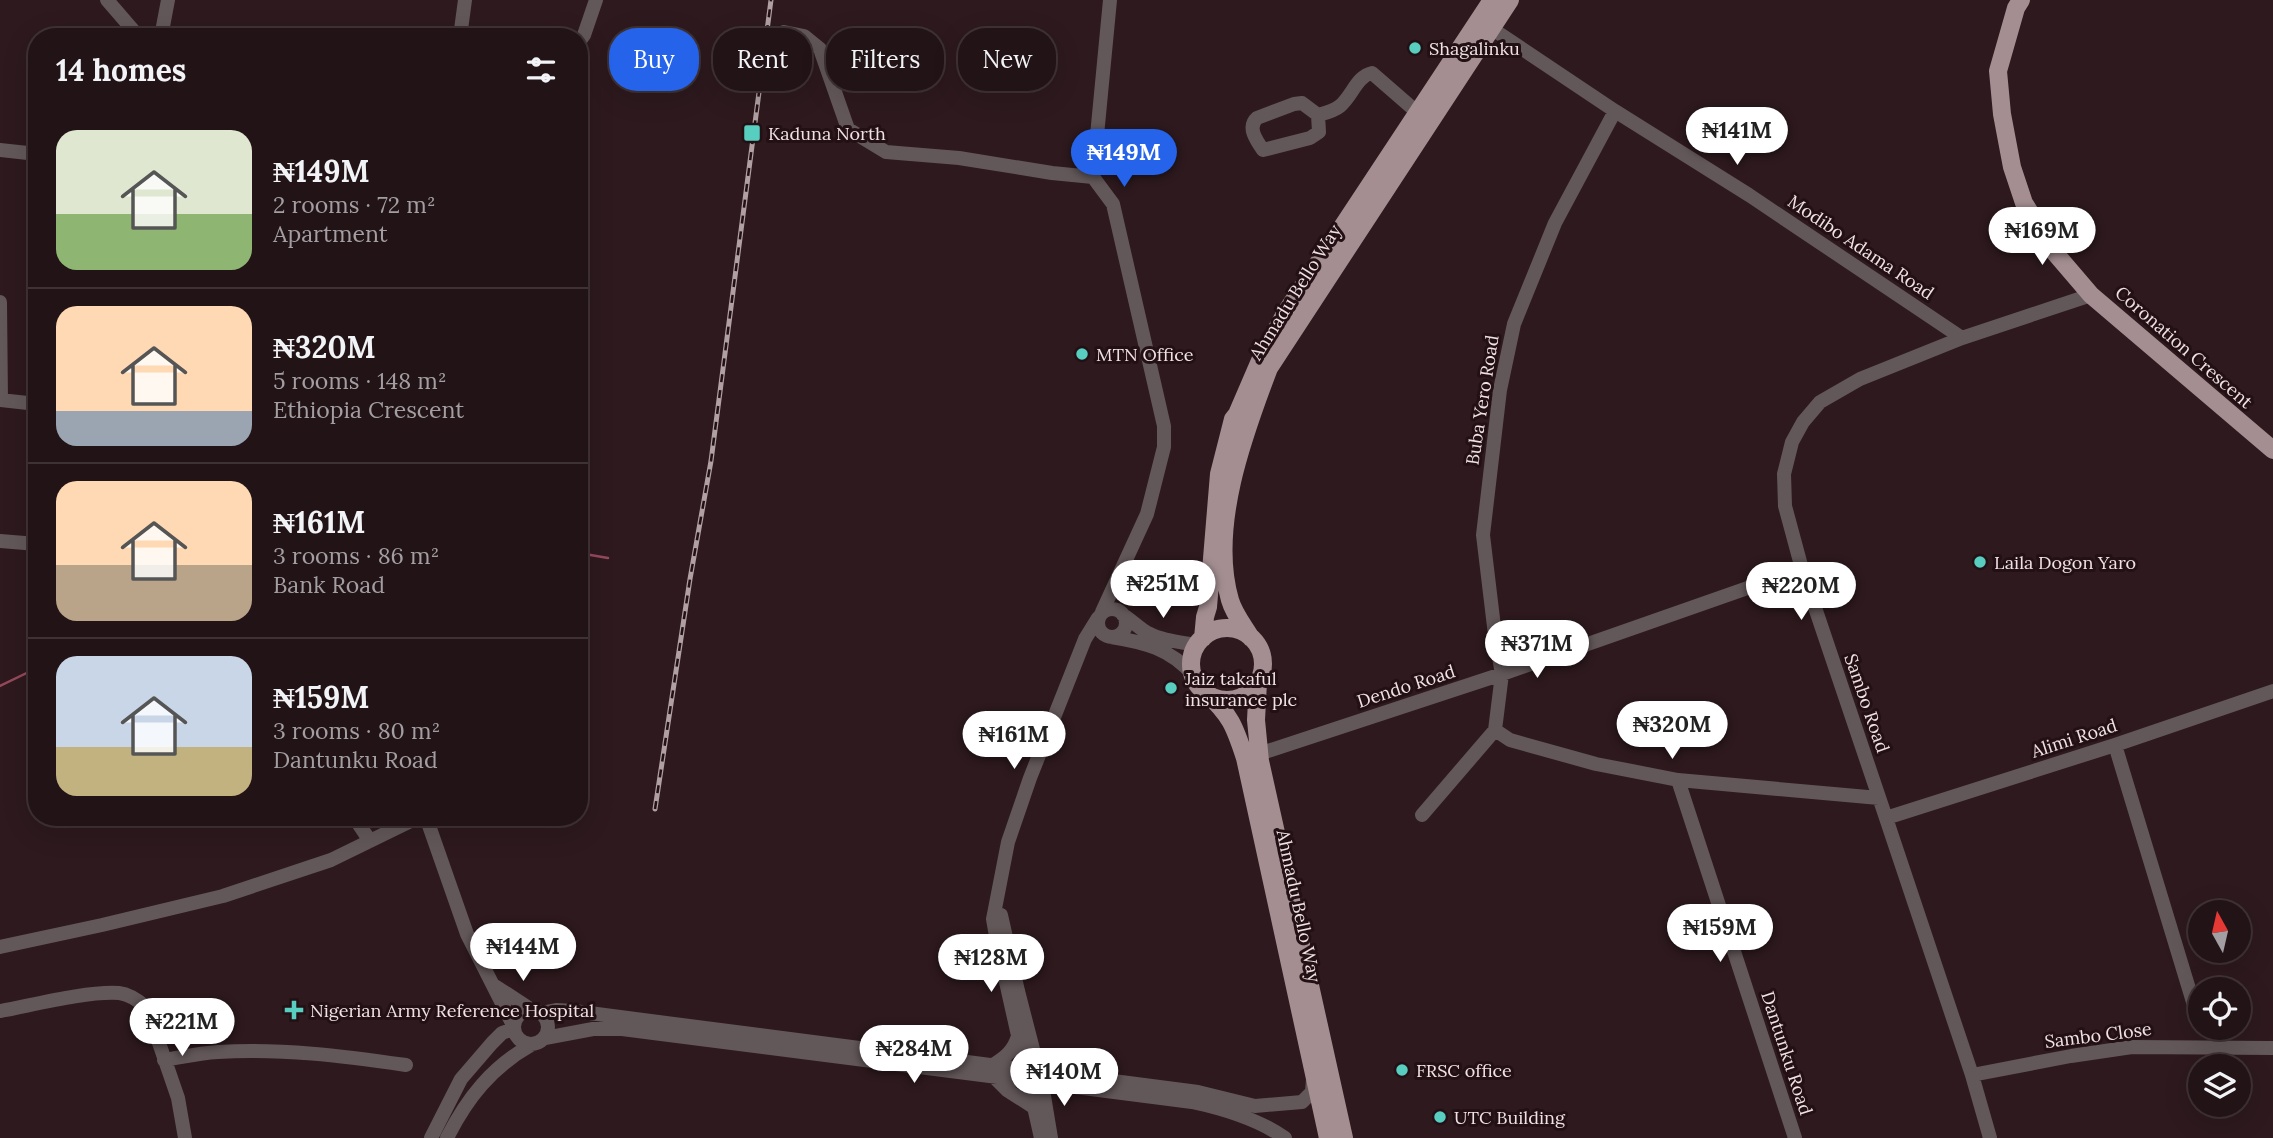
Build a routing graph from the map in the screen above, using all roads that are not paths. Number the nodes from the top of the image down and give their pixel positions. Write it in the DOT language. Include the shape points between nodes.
graph roads {
  1 [pos="107,0"];
  2 [pos="168,0"];
  3 [pos="465,0"];
  4 [pos="596,0"];
  5 [pos="1110,0"];
  6 [pos="1492,0"];
  7 [pos="1510,0"];
  8 [pos="2021,0"];
  9 [pos="131,28"];
  10 [pos="162,28"];
  11 [pos="461,28"];
  12 [pos="587,28"];
  13 [pos="1491,28"];
  14 [pos="812,42"];
  15 [pos="1615,111"];
  16 [pos="1418,113"];
  17 [pos="1318,115"];
  18 [pos="0,150"];
  19 [pos="28,153"];
  20 [pos="1093,177"];
  21 [pos="2091,295"];
  22 [pos="0,302"];
  23 [pos="1962,338"];
  24 [pos="1,400"];
  25 [pos="28,403"];
  26 [pos="2273,450"];
  27 [pos="0,541"];
  28 [pos="28,543"];
  29 [pos="1802,569"];
  30 [pos="1115,585"];
  31 [pos="1121,613"];
  32 [pos="1100,615"];
  33 [pos="1109,637"];
  34 [pos="1251,638"];
  35 [pos="1200,641"];
  36 [pos="1081,650"];
  37 [pos="1502,674"];
  38 [pos="1193,675"];
  39 [pos="1258,682"];
  40 [pos="2273,691"];
  41 [pos="1206,694"];
  42 [pos="1495,730"];
  43 [pos="2115,745"];
  44 [pos="1259,754"];
  45 [pos="1678,780"];
  46 [pos="1879,798"];
  47 [pos="1423,815"];
  48 [pos="1886,818"];
  49 [pos="361,826"];
  50 [pos="401,826"];
  51 [pos="429,826"];
  52 [pos="370,841"];
  53 [pos="996,904"];
  54 [pos="0,947"];
  55 [pos="495,986"];
  56 [pos="2188,986"];
  57 [pos="0,1011"];
  58 [pos="536,1011"];
  59 [pos="513,1027"];
  60 [pos="1018,1036"];
  61 [pos="545,1038"];
  62 [pos="2204,1040"];
  63 [pos="531,1045"];
  64 [pos="2206,1046"];
  65 [pos="2273,1048"];
  66 [pos="1033,1050"];
  67 [pos="164,1060"];
  68 [pos="405,1065"];
  69 [pos="1313,1071"];
  70 [pos="995,1072"];
  71 [pos="1972,1075"];
  72 [pos="1034,1076"];
  73 [pos="1065,1080"];
  74 [pos="1041,1109"];
  75 [pos="185,1138"];
  76 [pos="431,1138"];
  77 [pos="447,1138"];
  78 [pos="1041,1138"];
  79 [pos="1051,1138"];
  80 [pos="1285,1138"];
  81 [pos="1328,1138"];
  82 [pos="1344,1138"];
  83 [pos="1795,1138"];
  84 [pos="1990,1138"];
  1 -- 9 [label="street"];
  2 -- 10 [label="street"];
  3 -- 11 [label="street"];
  4 -- 12 [label="street"];
  5 -- 20 [label="street"];
  6 -- 16 [label="main road, Ahmadu Bello Way"];
  7 -- 13 [label="main road, Ahmadu Bello Way"];
  8 -- 21 [label="main road, Coronation Crescent" via="1998,71 2012,166 2024,203 2055,253"];
  13 -- 15 [label="street, Modibo Adama Road"];
  13 -- 34 [label="main road, Ahmadu Bello Way" via="1269,368 1236,465 1223,563 1231,603"];
  14 -- 20 [label="street" via="820,49 848,130 886,152"];
  15 -- 23 [label="street, Modibo Adama Road"];
  15 -- 37 [label="street, Buba Yero Road" via="1550,235 1514,324 1500,390 1483,535"];
  16 -- 17 [label="street" via="1368,73 1341,105"];
  16 -- 35 [label="main road, Ahmadu Bello Way" via="1286,312 1233,419 1219,474 1208,607"];
  17 -- 17 [label="street" via="1305,104 1294,104 1251,124 1261,147 1268,150 1315,135 1320,128"];
  18 -- 19 [label="street"];
  20 -- 30 [label="street" via="1113,204 1164,426 1164,447 1151,502"];
  21 -- 23 [label="street, Sambo Road"];
  21 -- 26 [label="main road, Coronation Crescent"];
  22 -- 24 [label="street"];
  23 -- 29 [label="street, Sambo Road" via="1860,379 1820,402 1803,422 1784,474 1785,506"];
  24 -- 25 [label="street"];
  27 -- 28 [label="street"];
  29 -- 37 [label="street, Dendo Road"];
  29 -- 46 [label="street, Sambo Road"];
  30 -- 31 [label="street" via="1114,603"];
  30 -- 32 [label="street"];
  31 -- 32 [label="street" via="1114,610"];
  31 -- 33 [label="street" via="1124,631"];
  31 -- 35 [label="street" via="1159,638"];
  32 -- 33 [label="street" via="1100,629"];
  32 -- 36 [label="street"];
  33 -- 36 [label="street" via="1094,637"];
  33 -- 38 [label="street" via="1172,655"];
  34 -- 35 [label="main road" via="1227,629"];
  34 -- 39 [label="main road" via="1262,656"];
  35 -- 38 [label="main road" via="1191,663"];
  36 -- 53 [label="street" via="1008,842"];
  37 -- 42 [label="street, Buba Yero Road"];
  37 -- 44 [label="street, Dendo Road"];
  38 -- 41 [label="main road"];
  39 -- 41 [label="main road" via="1235,699"];
  39 -- 44 [label="main road, Ahmadu Bello Way"];
  40 -- 43 [label="street, Alimi Road"];
  41 -- 69 [label="main road, Ahmadu Bello Way" via="1223,708 1245,758"];
  42 -- 45 [label="street" via="1510,740 1583,760"];
  42 -- 47 [label="street"];
  43 -- 48 [label="street, Alimi Road"];
  43 -- 56 [label="street"];
  44 -- 82 [label="main road, Ahmadu Bello Way"];
  45 -- 46 [label="street"];
  45 -- 83 [label="street, Dantunku Road"];
  46 -- 48 [label="street, Sambo Road"];
  48 -- 71 [label="street, Sambo Road"];
  49 -- 52 [label="street"];
  50 -- 52 [label="street"];
  51 -- 55 [label="street" via="467,934"];
  52 -- 54 [label="street" via="331,860 223,896"];
  53 -- 60 [label="street" via="993,919"];
  53 -- 66 [label="street"];
  55 -- 58 [label="street"];
  55 -- 59 [label="street"];
  57 -- 67 [label="street" via="120,993 147,1008"];
  58 -- 59 [label="street" via="520,1014"];
  58 -- 61 [label="street" via="548,1021"];
  58 -- 70 [label="street" via="574,1011"];
  59 -- 63 [label="street" via="520,1041"];
  59 -- 76 [label="street" via="502,1033 461,1079"];
  60 -- 70 [label="street"];
  60 -- 72 [label="street"];
  61 -- 63 [label="street"];
  61 -- 70 [label="street" via="593,1029 622,1030"];
  62 -- 64 [label="street"];
  63 -- 77 [label="street" via="503,1062 483,1082"];
  64 -- 65 [label="street, Sambo Close"];
  64 -- 71 [label="street, Sambo Close" via="2132,1047"];
  66 -- 72 [label="street"];
  66 -- 73 [label="street"];
  67 -- 68 [label="street" via="270,1050"];
  67 -- 75 [label="street" via="178,1098"];
  69 -- 73 [label="street" via="1312,1092 1302,1101 1266,1107 1199,1092"];
  69 -- 81 [label="main road, Ahmadu Bello Way"];
  70 -- 72 [label="street"];
  70 -- 74 [label="street" via="1007,1090"];
  71 -- 84 [label="street, Sambo Road"];
  72 -- 73 [label="street"];
  72 -- 74 [label="street"];
  73 -- 74 [label="street"];
  73 -- 80 [label="street" via="1216,1107 1263,1124"];
  74 -- 78 [label="street"];
  74 -- 79 [label="street"];
}
